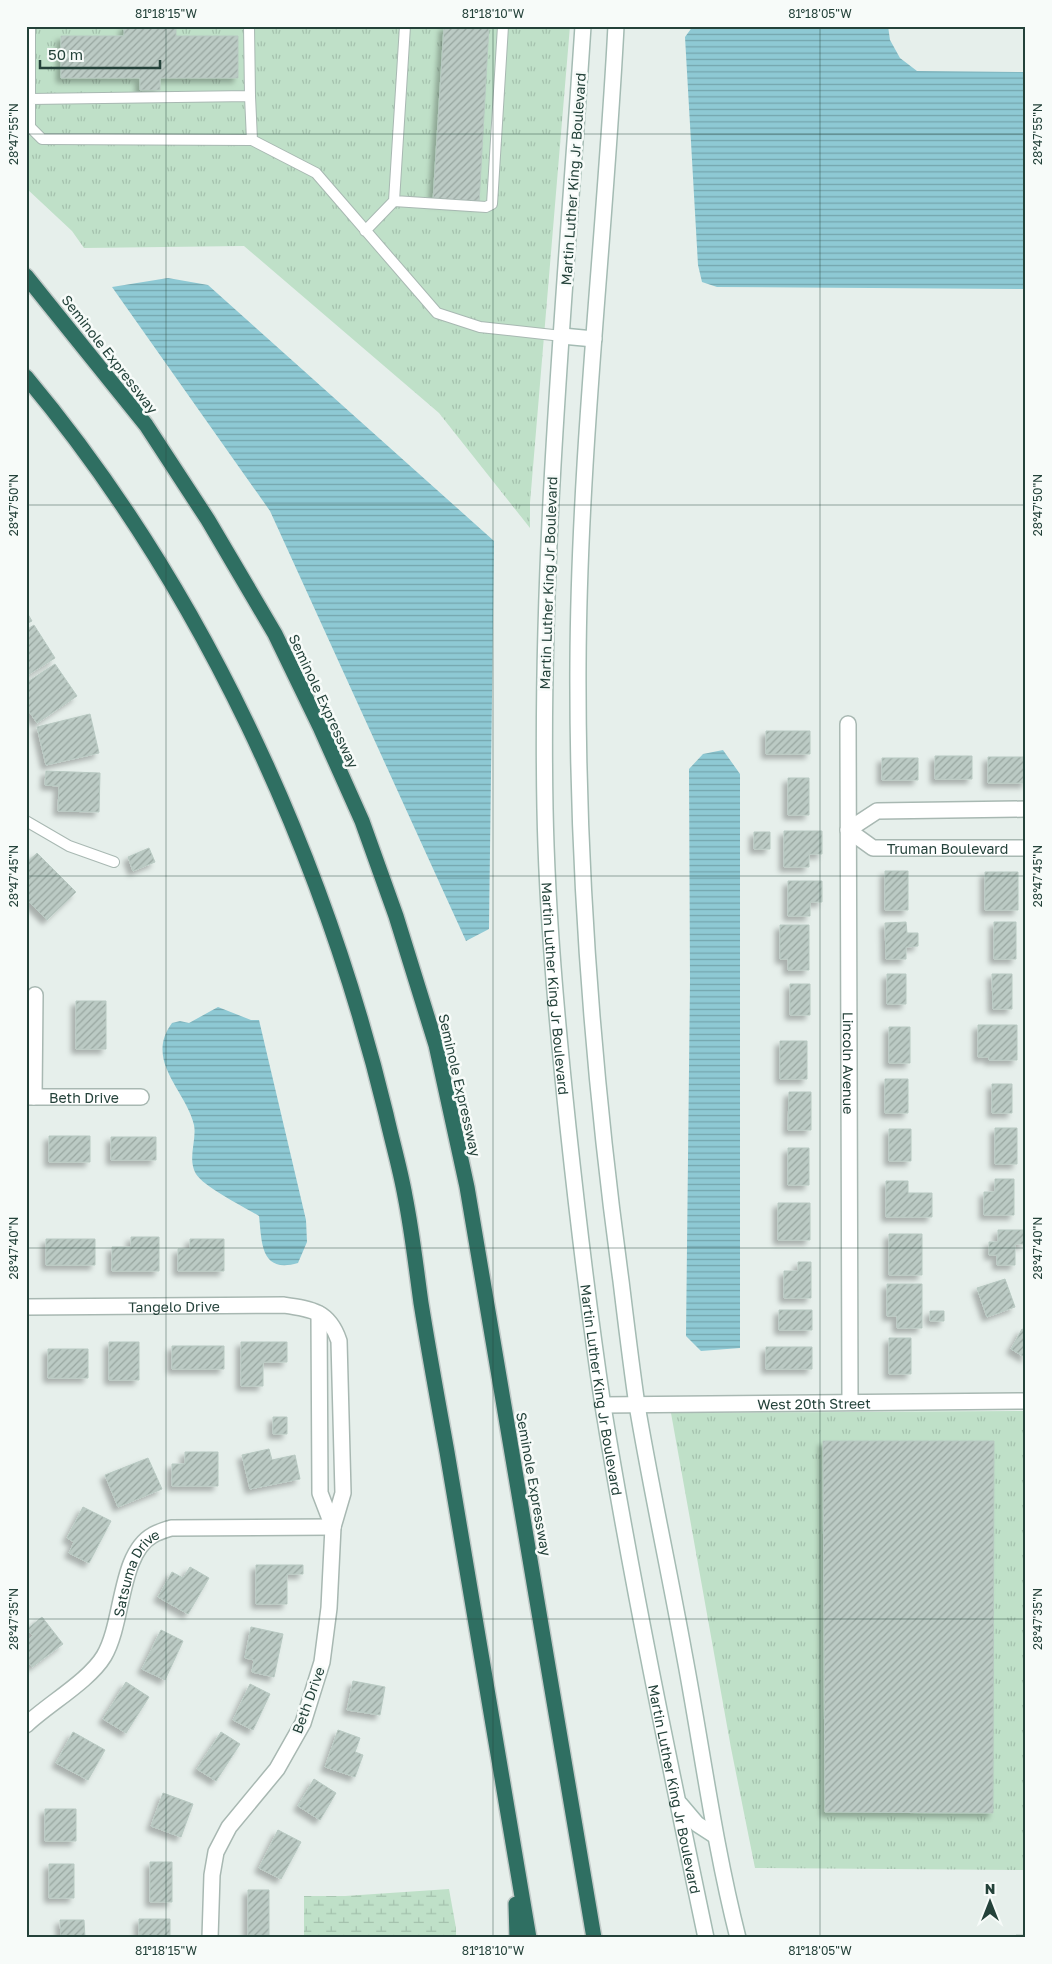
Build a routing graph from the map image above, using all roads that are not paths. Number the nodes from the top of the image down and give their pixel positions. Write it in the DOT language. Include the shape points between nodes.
graph roads {
  1 [pos="30,26"];
  2 [pos="249,26"];
  3 [pos="406,26"];
  4 [pos="503,26"];
  5 [pos="583,26"];
  6 [pos="616,26"];
  7 [pos="250,96"];
  8 [pos="30,99"];
  9 [pos="252,140"];
  10 [pos="394,201"];
  11 [pos="365,231"];
  12 [pos="26,276"];
  13 [pos="562,336"];
  14 [pos="594,339"];
  15 [pos="26,377"];
  16 [pos="848,724"];
  17 [pos="1026,810"];
  18 [pos="26,821"];
  19 [pos="848,830"];
  20 [pos="1026,848"];
  21 [pos="114,862"];
  22 [pos="35,996"];
  23 [pos="30,1096"];
  24 [pos="141,1097"];
  25 [pos="26,1308"];
  26 [pos="320,1314"];
  27 [pos="850,1402"];
  28 [pos="1026,1402"];
  29 [pos="637,1404"];
  30 [pos="603,1406"];
  31 [pos="333,1527"];
  32 [pos="26,1724"];
  33 [pos="677,1801"];
  34 [pos="714,1835"];
  35 [pos="515,1857"];
  36 [pos="594,1937"];
  37 [pos="210,1938"];
  38 [pos="517,1938"];
  39 [pos="529,1938"];
  40 [pos="706,1938"];
  41 [pos="738,1938"];
  1 -- 8 [label="lane"];
  2 -- 7 [label="lane"];
  3 -- 10 [label="lane"];
  4 -- 10 [label="lane" via="492,204 486,207"];
  5 -- 13 [label="main road, Martin Luther King Jr Boulevard"];
  6 -- 14 [label="main road, Martin Luther King Jr Boulevard"];
  7 -- 8 [label="lane"];
  7 -- 9 [label="lane"];
  8 -- 9 [label="lane" via="30,127 42,139"];
  9 -- 11 [label="lane" via="316,173"];
  10 -- 11 [label="lane"];
  11 -- 13 [label="lane" via="437,313 480,327"];
  12 -- 36 [label="highway, Seminole Expressway" via="146,425 208,520 274,634 362,822 396,916 436,1045 467,1187"];
  13 -- 14 [label="main road"];
  13 -- 30 [label="main road, Martin Luther King Jr Boulevard" via="552,446 547,574 545,812 556,1022"];
  14 -- 29 [label="main road, Martin Luther King Jr Boulevard" via="585,468 578,659 586,958 598,1100"];
  15 -- 35 [label="highway" via="54,410 130,518 176,591 271,773 327,911 372,1058 405,1195"];
  16 -- 19 [label="main road, Lincoln Avenue"];
  17 -- 19 [label="main road" via="877,811"];
  18 -- 21 [label="lane" via="69,846"];
  19 -- 20 [label="main road, Truman Boulevard" via="872,848"];
  19 -- 27 [label="main road, Lincoln Avenue"];
  22 -- 23 [label="main road"];
  23 -- 24 [label="main road, Beth Drive"];
  25 -- 26 [label="main road, Tangelo Drive" via="284,1305 308,1308"];
  26 -- 31 [label="main road, Beth Drive" via="320,1493"];
  26 -- 31 [label="main road, Beth Drive" via="334,1326 340,1341 342,1493"];
  27 -- 28 [label="main road, West 20th Street"];
  27 -- 29 [label="main road, West 20th Street"];
  29 -- 30 [label="main road, West 20th Street"];
  29 -- 34 [label="main road, Martin Luther King Jr Boulevard" via="704,1761"];
  30 -- 33 [label="main road, Martin Luther King Jr Boulevard"];
  31 -- 32 [label="main road, Satsuma Drive" via="171,1528 152,1535 135,1551 115,1634 103,1658 91,1672"];
  31 -- 37 [label="main road, Beth Drive" via="329,1608 322,1662 302,1723 290,1746 277,1769 229,1827 216,1852"];
  33 -- 34 [label="main road" via="697,1824"];
  33 -- 40 [label="main road, Martin Luther King Jr Boulevard"];
  34 -- 41 [label="main road, Martin Luther King Jr Boulevard"];
  35 -- 38 [label="highway"];
  35 -- 39 [label="highway"];
}
